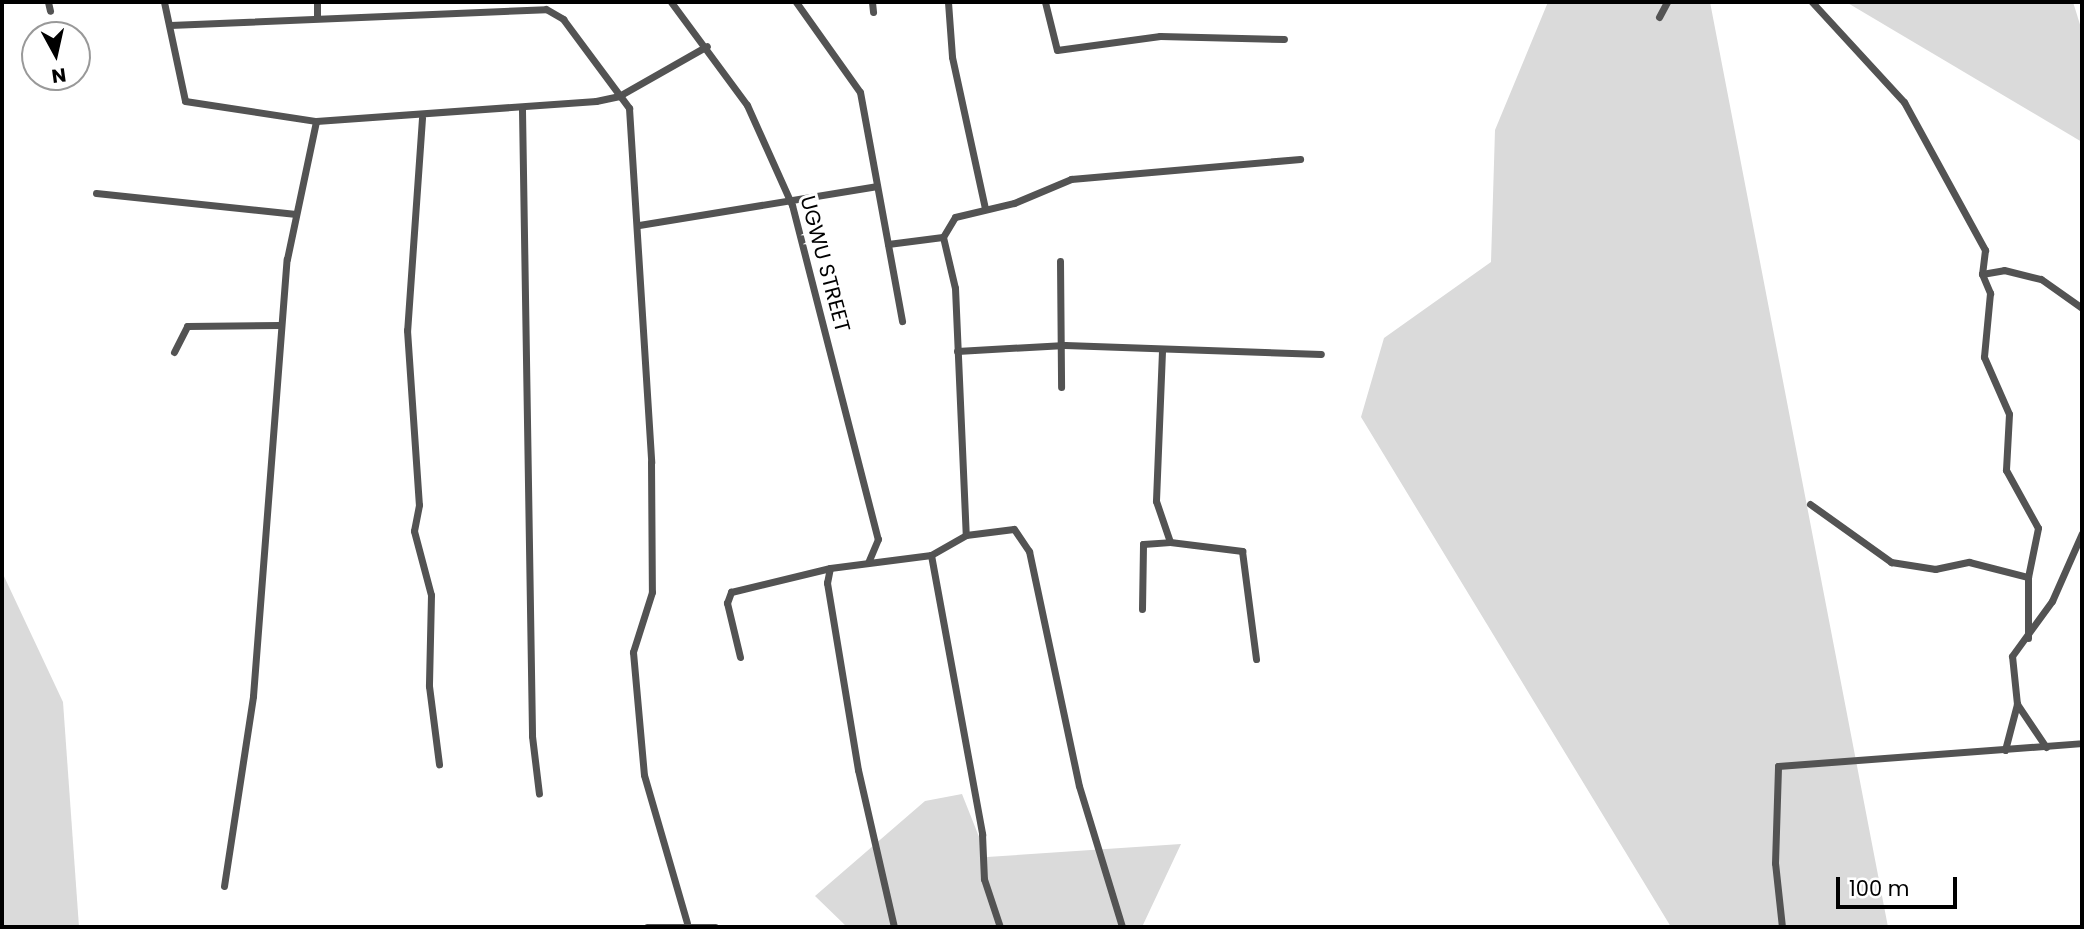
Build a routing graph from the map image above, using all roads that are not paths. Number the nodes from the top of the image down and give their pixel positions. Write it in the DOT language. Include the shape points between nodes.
graph roads {
  1 [pos="48,2"];
  2 [pos="164,2"];
  3 [pos="317,2"];
  4 [pos="418,2"];
  5 [pos="671,2"];
  6 [pos="796,2"];
  7 [pos="872,2"];
  8 [pos="948,2"];
  9 [pos="1045,2"];
  10 [pos="1667,2"];
  11 [pos="1812,2"];
  12 [pos="530,5"];
  13 [pos="50,11"];
  14 [pos="418,12"];
  15 [pos="873,12"];
  16 [pos="1659,17"];
  17 [pos="317,18"];
  18 [pos="170,25"];
  19 [pos="1284,39"];
  20 [pos="706,46"];
  21 [pos="619,96"];
  22 [pos="522,110"];
  23 [pos="422,118"];
  24 [pos="316,121"];
  25 [pos="1300,159"];
  26 [pos="876,186"];
  27 [pos="96,193"];
  28 [pos="792,205"];
  29 [pos="985,208"];
  30 [pos="296,214"];
  31 [pos="639,225"];
  32 [pos="943,237"];
  33 [pos="888,244"];
  34 [pos="1060,261"];
  35 [pos="1982,274"];
  36 [pos="2082,308"];
  37 [pos="902,321"];
  38 [pos="279,325"];
  39 [pos="1065,345"];
  40 [pos="957,351"];
  41 [pos="1163,351"];
  42 [pos="174,352"];
  43 [pos="1321,354"];
  44 [pos="1061,387"];
  45 [pos="1810,503"];
  46 [pos="2082,533"];
  47 [pos="966,535"];
  48 [pos="1170,542"];
  49 [pos="931,555"];
  50 [pos="868,562"];
  51 [pos="830,568"];
  52 [pos="2028,578"];
  53 [pos="1142,609"];
  54 [pos="2028,638"];
  55 [pos="740,657"];
  56 [pos="1255,659"];
  57 [pos="2017,704"];
  58 [pos="2082,744"];
  59 [pos="2046,747"];
  60 [pos="2006,750"];
  61 [pos="439,764"];
  62 [pos="539,794"];
  63 [pos="224,886"];
  64 [pos="686,925"];
  65 [pos="647,927"];
  66 [pos="716,927"];
  67 [pos="894,927"];
  68 [pos="1000,927"];
  69 [pos="1122,927"];
  70 [pos="1782,927"];
  1 -- 13 [label="street"];
  2 -- 18 [label="street"];
  3 -- 17 [label="street"];
  4 -- 14 [label="street"];
  5 -- 20 [label="street, UGWU STREET"];
  6 -- 26 [label="street" via="856,83"];
  7 -- 15 [label="street"];
  8 -- 29 [label="street" via="952,57"];
  9 -- 19 [label="street" via="1057,50 1160,36"];
  10 -- 16 [label="street"];
  11 -- 35 [label="street" via="1904,102 1985,250"];
  12 -- 14 [label="street"];
  12 -- 21 [label="street" via="564,19"];
  14 -- 17 [label="street"];
  17 -- 18 [label="street"];
  18 -- 24 [label="street" via="185,100"];
  20 -- 21 [label="street"];
  20 -- 28 [label="street, UGWU STREET" via="747,105"];
  21 -- 22 [label="street"];
  21 -- 31 [label="street" via="629,108"];
  22 -- 23 [label="street"];
  22 -- 62 [label="street" via="532,736"];
  23 -- 24 [label="street"];
  23 -- 61 [label="street" via="407,330 419,505 414,531 431,595 428,673"];
  24 -- 30 [label="street"];
  25 -- 29 [label="street" via="1070,179"];
  26 -- 28 [label="street"];
  26 -- 33 [label="street"];
  27 -- 30 [label="street"];
  28 -- 31 [label="street"];
  28 -- 50 [label="street, UGWU STREET" via="878,539"];
  29 -- 32 [label="street" via="955,216"];
  30 -- 38 [label="street"];
  31 -- 64 [label="street" via="652,592 633,652 644,775"];
  32 -- 33 [label="street"];
  32 -- 40 [label="street" via="953,261"];
  33 -- 37 [label="street"];
  34 -- 39 [label="street"];
  35 -- 36 [label="street" via="2004,270 2041,279"];
  35 -- 52 [label="street" via="1990,293 1984,357 2009,414 2006,470 2038,528"];
  38 -- 42 [label="street" via="187,326"];
  38 -- 63 [label="street" via="253,696"];
  39 -- 40 [label="street"];
  39 -- 41 [label="street"];
  39 -- 44 [label="street"];
  40 -- 47 [label="street"];
  41 -- 43 [label="street"];
  41 -- 48 [label="street" via="1156,501"];
  45 -- 52 [label="street" via="1891,562 1936,569 1969,562"];
  46 -- 54 [label="street"];
  47 -- 49 [label="street"];
  47 -- 69 [label="street" via="1014,528 1024,538 1082,797"];
  48 -- 53 [label="street" via="1143,544"];
  48 -- 56 [label="street" via="1242,551"];
  49 -- 50 [label="street"];
  49 -- 68 [label="street" via="982,834 984,879"];
  50 -- 51 [label="street"];
  51 -- 55 [label="street" via="773,577 731,592 727,603"];
  51 -- 67 [label="street" via="827,583 858,770"];
  52 -- 54 [label="street"];
  54 -- 57 [label="street" via="2012,656"];
  57 -- 59 [label="street"];
  57 -- 60 [label="street"];
  58 -- 59 [label="street"];
  59 -- 60 [label="street"];
  60 -- 70 [label="street" via="1778,766 1775,863"];
  64 -- 65 [label="street"];
  64 -- 66 [label="street"];
}
